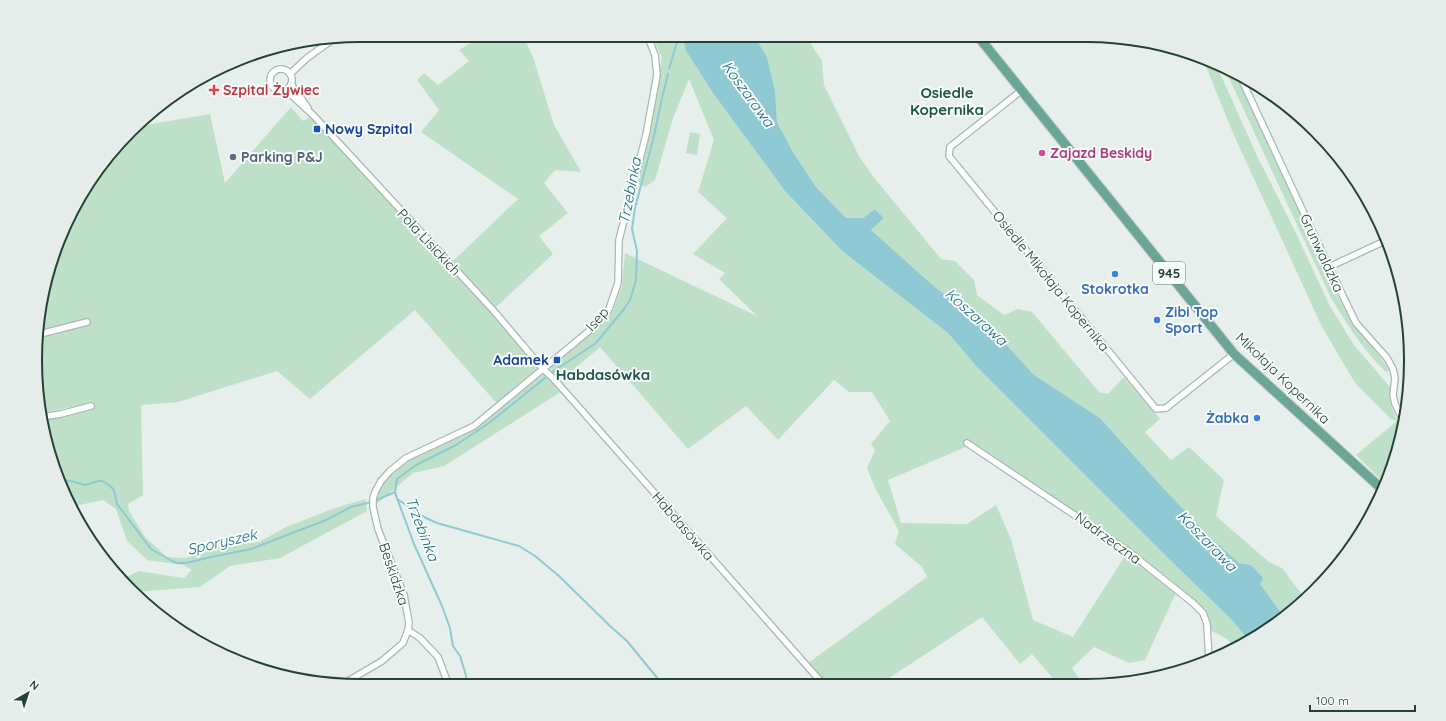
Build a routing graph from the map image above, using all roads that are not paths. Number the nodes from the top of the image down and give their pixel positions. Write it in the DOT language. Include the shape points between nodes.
graph roads {
  1 [pos="650,42"];
  2 [pos="983,42"];
  3 [pos="326,44"];
  4 [pos="290,74"];
  5 [pos="291,84"];
  6 [pos="1244,84"];
  7 [pos="286,90"];
  8 [pos="1022,90"];
  9 [pos="314,116"];
  10 [pos="1381,243"];
  11 [pos="1328,268"];
  12 [pos="86,322"];
  13 [pos="44,333"];
  14 [pos="1234,354"];
  15 [pos="543,369"];
  16 [pos="91,406"];
  17 [pos="1399,413"];
  18 [pos="47,416"];
  19 [pos="967,443"];
  20 [pos="381,481"];
  21 [pos="1378,486"];
  22 [pos="408,630"];
  23 [pos="1209,654"];
  24 [pos="352,679"];
  25 [pos="446,679"];
  26 [pos="819,679"];
  1 -- 15 [label="street, Isep" via="655,56 657,75 646,134 619,240 618,283 609,309 595,326"];
  2 -- 8 [label="main road, Mikołaja Kopernika / 945"];
  3 -- 4 [label="street"];
  4 -- 5 [label="street"];
  4 -- 7 [label="street" via="281,69 270,77 275,90"];
  5 -- 7 [label="street"];
  5 -- 9 [label="street, Pola Lisickich"];
  6 -- 11 [label="street, Grunwaldzka"];
  7 -- 9 [label="street, Pola Lisickich"];
  8 -- 14 [label="main road, Mikołaja Kopernika / 945"];
  8 -- 14 [label="street, Osiedle Mikołaja Kopernika" via="950,147 949,156 1156,408 1166,408"];
  9 -- 15 [label="street, Pola Lisickich" via="493,310"];
  10 -- 11 [label="street"];
  11 -- 17 [label="street, Grunwaldzka" via="1356,323 1387,358 1393,369 1393,395"];
  12 -- 13 [label="street"];
  14 -- 21 [label="main road, Mikołaja Kopernika / 945"];
  15 -- 20 [label="street, Isep" via="474,426 406,458"];
  15 -- 26 [label="street, Habdasówka"];
  16 -- 18 [label="street"];
  19 -- 23 [label="street, Nadrzeczna" via="1128,551 1193,603 1203,613 1207,624"];
  20 -- 22 [label="street, Beskidzka" via="375,492 373,507 378,529 404,595"];
  22 -- 24 [label="street" via="403,643 382,661"];
  22 -- 25 [label="street" via="420,638 438,657"];
}
